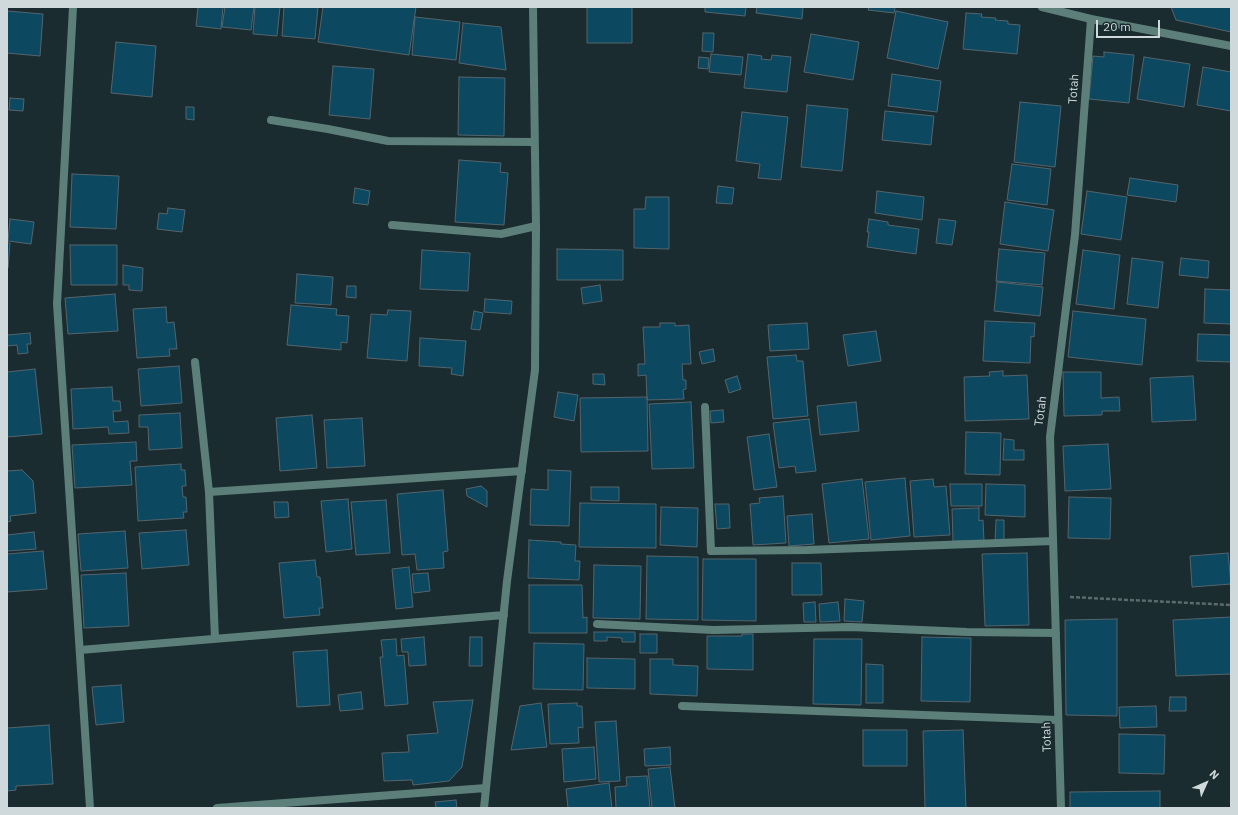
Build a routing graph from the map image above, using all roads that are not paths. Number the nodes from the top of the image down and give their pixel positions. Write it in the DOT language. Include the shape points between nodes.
graph roads {
  1 [pos="73,7"];
  2 [pos="533,7"];
  3 [pos="1042,7"];
  4 [pos="1090,19"];
  5 [pos="1231,46"];
  6 [pos="271,120"];
  7 [pos="534,142"];
  8 [pos="392,225"];
  9 [pos="536,226"];
  10 [pos="196,362"];
  11 [pos="705,407"];
  12 [pos="522,471"];
  13 [pos="209,492"];
  14 [pos="1053,541"];
  15 [pos="504,615"];
  16 [pos="597,624"];
  17 [pos="1056,632"];
  18 [pos="215,639"];
  19 [pos="80,650"];
  20 [pos="682,706"];
  21 [pos="1058,720"];
  22 [pos="486,788"];
  23 [pos="90,808"];
  24 [pos="217,808"];
  25 [pos="484,808"];
  26 [pos="1061,808"];
  1 -- 19 [label="street" via="57,304"];
  2 -- 7 [label="street"];
  3 -- 4 [label="street"];
  4 -- 5 [label="street"];
  4 -- 14 [label="street, Totah" via="1076,235 1050,437"];
  6 -- 7 [label="street" via="388,140"];
  7 -- 9 [label="street"];
  8 -- 9 [label="street" via="501,234"];
  9 -- 12 [label="street" via="535,370"];
  10 -- 13 [label="street"];
  11 -- 14 [label="street" via="711,551 822,550"];
  12 -- 13 [label="street"];
  12 -- 15 [label="street"];
  13 -- 18 [label="street"];
  14 -- 17 [label="street, Totah"];
  15 -- 18 [label="street"];
  15 -- 22 [label="street"];
  16 -- 17 [label="street" via="712,630 851,627 967,632"];
  17 -- 21 [label="street, Totah"];
  18 -- 19 [label="street"];
  19 -- 23 [label="street"];
  20 -- 21 [label="street"];
  21 -- 26 [label="street, Totah"];
  22 -- 24 [label="street"];
  22 -- 25 [label="street"];
}
